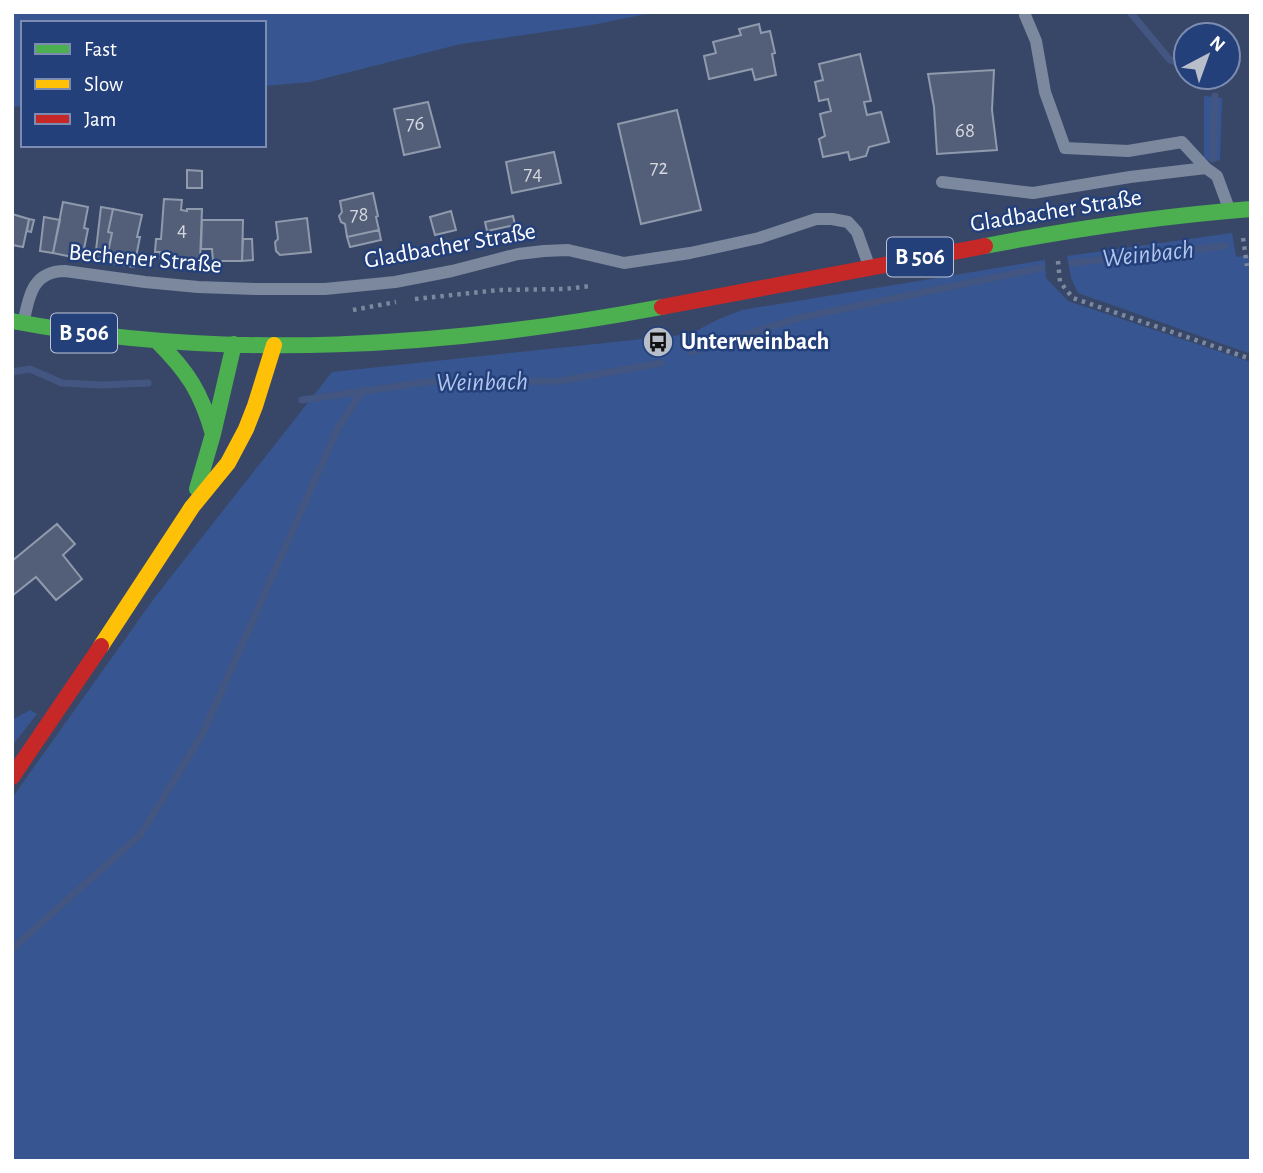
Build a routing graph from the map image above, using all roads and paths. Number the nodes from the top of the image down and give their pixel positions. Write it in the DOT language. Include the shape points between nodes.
graph roads {
  1 [pos="1025,15"];
  2 [pos="1206,167"];
  3 [pos="942,182"];
  4 [pos="1251,209"];
  5 [pos="1229,210"];
  6 [pos="1054,233"];
  7 [pos="869,266"];
  8 [pos="255,289"];
  9 [pos="18,322"];
  10 [pos="157,341"];
  11 [pos="234,344"];
  12 [pos="274,345"];
  13 [pos="1251,359"];
  14 [pos="213,434"];
  15 [pos="192,507"];
  16 [pos="12,777"];
  1 -- 2 [label="lane" via="1065,148 1128,151 1182,142"];
  2 -- 3 [label="lane" via="1033,193"];
  2 -- 5 [label="lane" via="1217,176"];
  4 -- 5 [label="main road, Gladbacher Straße / B 506"];
  5 -- 6 [label="main road, Gladbacher Straße / B 506"];
  6 -- 7 [label="main road, Gladbacher Straße / B 506"];
  6 -- 13 [label="path" via="1060,282 1073,298"];
  7 -- 8 [label="lane, Gladbacher Straße" via="857,232 848,222 816,219 724,246 624,263 568,250 544,251 395,282"];
  7 -- 12 [label="main road, Gladbacher Straße / B 506" via="519,330 432,339"];
  8 -- 9 [label="lane, Bechener Straße" via="54,271 29,294"];
  9 -- 10 [label="main road, B 506"];
  10 -- 11 [label="main road, B 506"];
  10 -- 14 [label="main road" via="203,400"];
  11 -- 12 [label="main road, B 506"];
  11 -- 14 [label="main road"];
  12 -- 15 [label="main road" via="246,429 228,463"];
  14 -- 15 [label="main road"];
  15 -- 16 [label="main road"];
}
